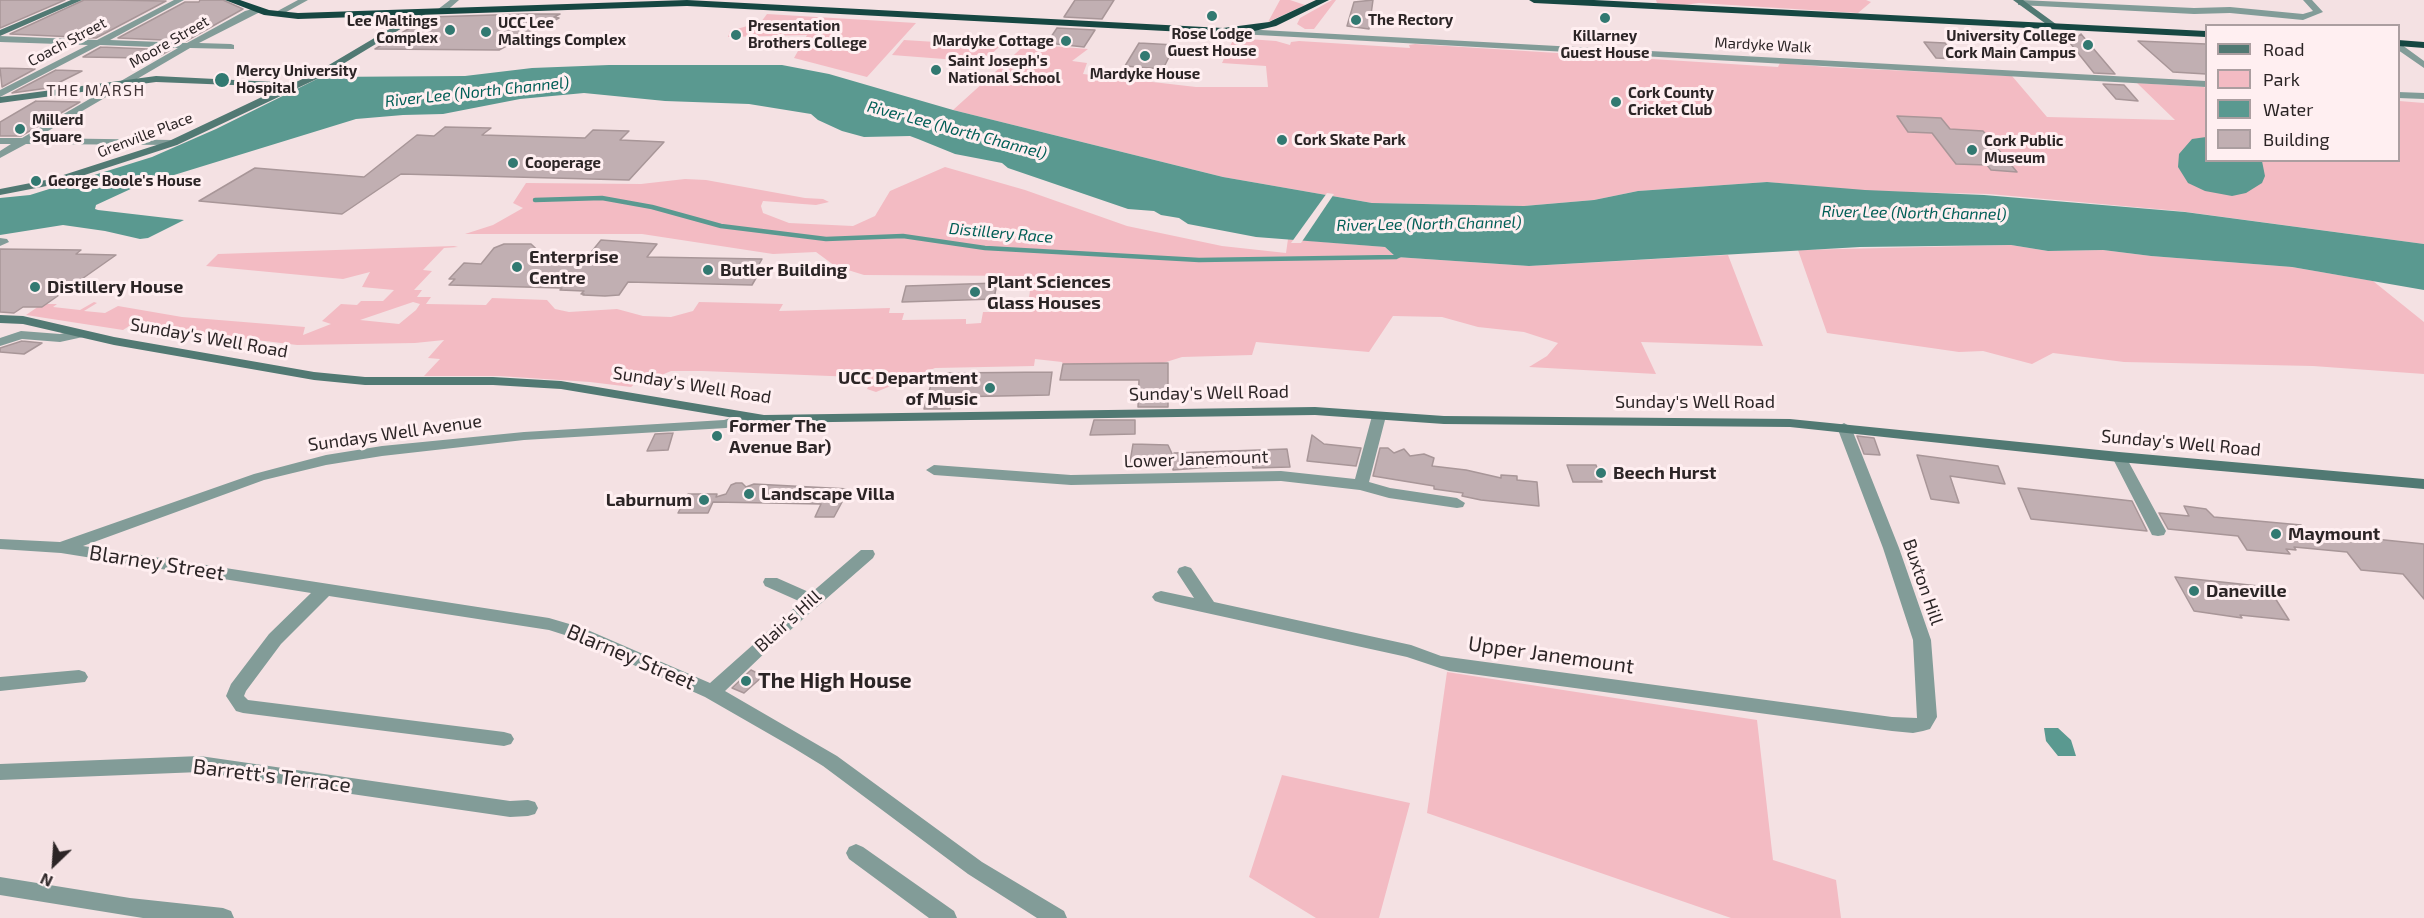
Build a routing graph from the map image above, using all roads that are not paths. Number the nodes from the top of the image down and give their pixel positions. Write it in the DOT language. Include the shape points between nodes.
graph roads {
  1 [pos="78,0"];
  2 [pos="171,0"];
  3 [pos="180,0"];
  4 [pos="230,0"];
  5 [pos="304,0"];
  6 [pos="455,0"];
  7 [pos="1324,0"];
  8 [pos="1534,0"];
  9 [pos="2118,0"];
  10 [pos="2307,0"];
  11 [pos="688,1"];
  12 [pos="2019,1"];
  13 [pos="2126,7"];
  14 [pos="260,10"];
  15 [pos="440,12"];
  16 [pos="423,13"];
  17 [pos="276,14"];
  18 [pos="1292,17"];
  19 [pos="2056,27"];
  20 [pos="1223,31"];
  21 [pos="0,33"];
  22 [pos="2205,34"];
  23 [pos="1319,36"];
  24 [pos="0,39"];
  25 [pos="98,42"];
  26 [pos="2400,44"];
  27 [pos="191,45"];
  28 [pos="2424,45"];
  29 [pos="2400,46"];
  30 [pos="231,47"];
  31 [pos="2424,64"];
  32 [pos="125,83"];
  33 [pos="2205,84"];
  34 [pos="293,86"];
  35 [pos="0,94"];
  36 [pos="2400,95"];
  37 [pos="2424,96"];
  38 [pos="0,100"];
  39 [pos="0,141"];
  40 [pos="24,141"];
  41 [pos="173,143"];
  42 [pos="0,155"];
  43 [pos="0,192"];
  44 [pos="0,319"];
  45 [pos="78,334"];
  46 [pos="0,342"];
  47 [pos="1379,416"];
  48 [pos="747,417"];
  49 [pos="1844,427"];
  50 [pos="2119,457"];
  51 [pos="934,470"];
  52 [pos="2424,484"];
  53 [pos="1361,485"];
  54 [pos="1457,503"];
  55 [pos="2158,531"];
  56 [pos="0,544"];
  57 [pos="61,548"];
  58 [pos="867,554"];
  59 [pos="1185,572"];
  60 [pos="771,582"];
  61 [pos="325,589"];
  62 [pos="1161,597"];
  63 [pos="812,600"];
  64 [pos="1209,608"];
  65 [pos="79,677"];
  66 [pos="0,684"];
  67 [pos="712,692"];
  68 [pos="1892,724"];
  69 [pos="504,739"];
  70 [pos="7,771"];
  71 [pos="528,808"];
  72 [pos="856,853"];
  73 [pos="0,886"];
  74 [pos="223,918"];
  75 [pos="946,918"];
  76 [pos="1056,918"];
  1 -- 21 [label="main road"];
  2 -- 3 [label="street"];
  3 -- 25 [label="street, Coach Street"];
  4 -- 14 [label="highway, Mardyke Walk"];
  5 -- 17 [label="street"];
  6 -- 15 [label="street"];
  7 -- 18 [label="highway, Mardyke Walk"];
  8 -- 19 [label="highway"];
  9 -- 13 [label="street"];
  10 -- 13 [label="street" via="2319,12 2303,16"];
  11 -- 15 [label="highway, Mardyke Walk"];
  11 -- 20 [label="highway, Mardyke Walk"];
  12 -- 13 [label="street"];
  12 -- 19 [label="main road"];
  14 -- 17 [label="highway, Mardyke Walk"];
  14 -- 27 [label="street, Moore Street"];
  15 -- 16 [label="highway, Mardyke Walk"];
  16 -- 17 [label="highway, Mardyke Walk"];
  16 -- 34 [label="main road, Grenville Place" via="354,56"];
  18 -- 20 [label="highway, Mardyke Walk" via="1250,29"];
  18 -- 23 [label="street, Mardyke Walk" via="1295,27"];
  19 -- 22 [label="highway"];
  20 -- 23 [label="street, Mardyke Walk"];
  23 -- 33 [label="street, Mardyke Walk"];
  24 -- 25 [label="street"];
  25 -- 27 [label="street"];
  25 -- 35 [label="street, Coach Street"];
  26 -- 28 [label="highway"];
  27 -- 30 [label="street"];
  27 -- 32 [label="street, Moore Street"];
  29 -- 31 [label="street"];
  32 -- 34 [label="main road" via="172,79"];
  32 -- 38 [label="main road"];
  32 -- 40 [label="street, Moore Street"];
  34 -- 41 [label="main road, Grenville Place"];
  36 -- 37 [label="street"];
  39 -- 40 [label="street"];
  40 -- 41 [label="street"];
  40 -- 42 [label="street, Moore Street"];
  41 -- 43 [label="main road, Grenville Place" via="53,182"];
  44 -- 45 [label="main road, Sunday's Well Road" via="23,320"];
  45 -- 46 [label="street" via="60,338 21,335"];
  45 -- 48 [label="main road, Sunday's Well Road" via="314,376 365,381 561,385 672,401"];
  47 -- 48 [label="main road, Sunday's Well Road" via="1239,411"];
  47 -- 49 [label="main road, Sunday's Well Road"];
  47 -- 53 [label="street"];
  48 -- 57 [label="street, Sundays Well Avenue" via="726,424 524,436 326,460 217,490"];
  49 -- 50 [label="main road, Sunday's Well Road"];
  49 -- 68 [label="street, Buxton Hill" via="1922,640 1928,717 1923,724 1913,726"];
  50 -- 52 [label="main road, Sunday's Well Road"];
  50 -- 55 [label="street"];
  51 -- 53 [label="street, Lower Janemount" via="1071,480 1281,476"];
  53 -- 54 [label="street, Lower Janemount"];
  56 -- 57 [label="street, Blarney Street"];
  57 -- 61 [label="street, Blarney Street"];
  58 -- 63 [label="street, Blair's Hill"];
  59 -- 64 [label="street"];
  60 -- 63 [label="street"];
  61 -- 67 [label="street, Blarney Street" via="561,627"];
  61 -- 69 [label="street" via="275,639 237,689 238,701 243,705"];
  62 -- 64 [label="street, Upper Janemount"];
  63 -- 67 [label="street, Blair's Hill"];
  64 -- 68 [label="street, Upper Janemount" via="1411,651 1449,664"];
  65 -- 66 [label="street"];
  67 -- 76 [label="street, Blarney Street" via="830,761 975,868"];
  70 -- 71 [label="street, Barrett's Terrace" via="200,764 510,809"];
  72 -- 75 [label="street"];
  73 -- 74 [label="street"];
}
